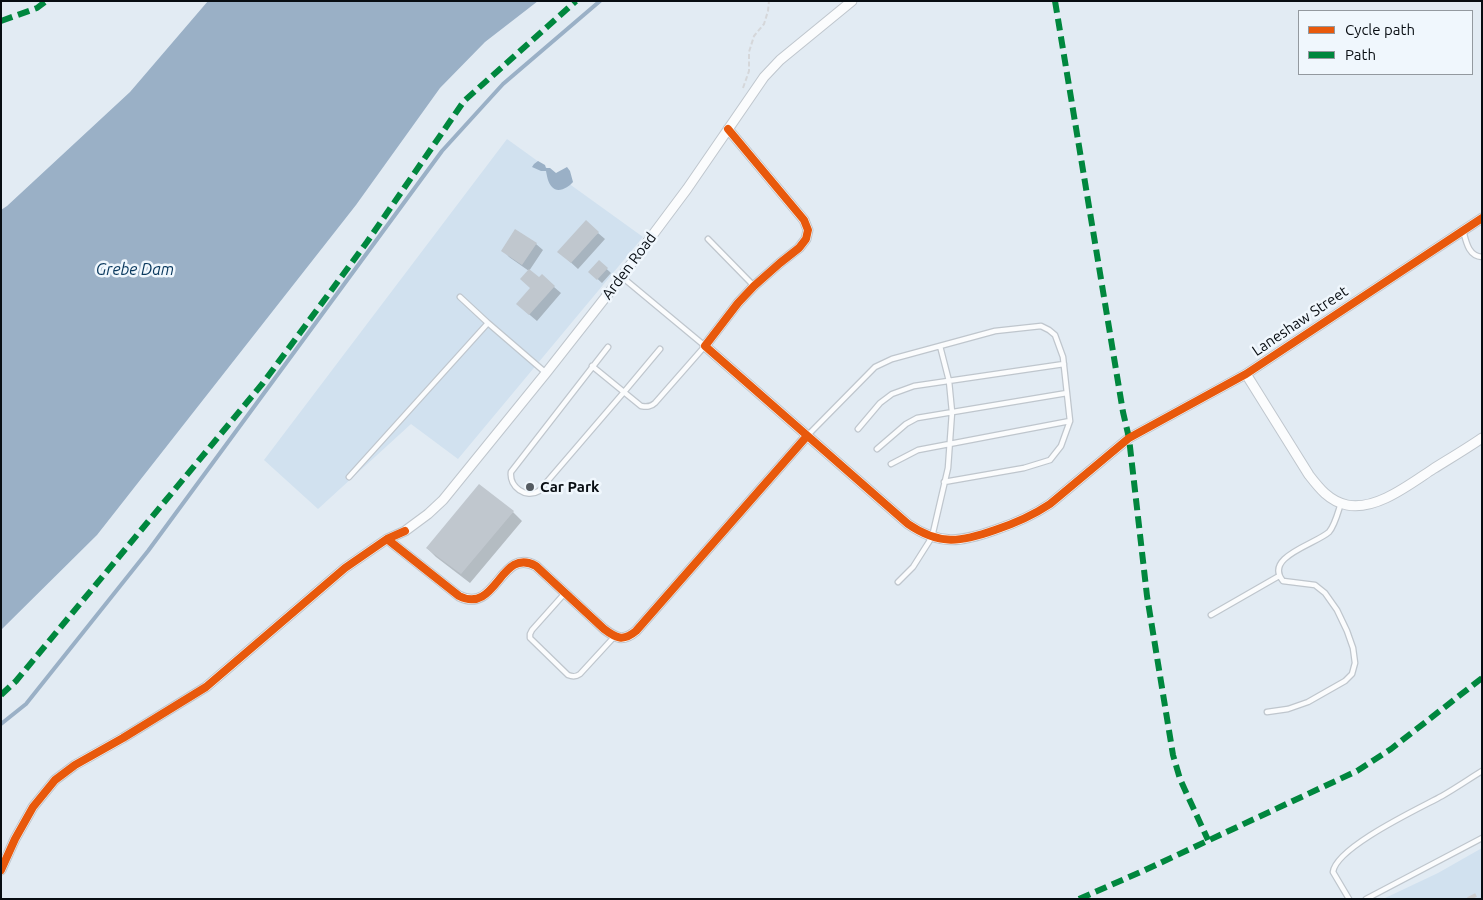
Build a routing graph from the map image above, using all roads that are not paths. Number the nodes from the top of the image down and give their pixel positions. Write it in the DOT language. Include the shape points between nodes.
graph roads {
  1 [pos="852,1"];
  2 [pos="728,129"];
  3 [pos="1482,218"];
  4 [pos="1463,230"];
  5 [pos="708,239"];
  6 [pos="1482,257"];
  7 [pos="622,277"];
  8 [pos="754,286"];
  9 [pos="460,298"];
  10 [pos="488,323"];
  11 [pos="705,346"];
  12 [pos="940,346"];
  13 [pos="608,347"];
  14 [pos="660,349"];
  15 [pos="1064,364"];
  16 [pos="592,366"];
  17 [pos="546,373"];
  18 [pos="1246,374"];
  19 [pos="949,382"];
  20 [pos="624,392"];
  21 [pos="1067,393"];
  22 [pos="952,412"];
  23 [pos="1070,421"];
  24 [pos="858,429"];
  25 [pos="807,436"];
  26 [pos="1482,438"];
  27 [pos="950,443"];
  28 [pos="877,449"];
  29 [pos="891,464"];
  30 [pos="349,477"];
  31 [pos="944,482"];
  32 [pos="1341,503"];
  33 [pos="932,537"];
  34 [pos="387,539"];
  35 [pos="1279,576"];
  36 [pos="898,582"];
  37 [pos="565,593"];
  38 [pos="1211,615"];
  39 [pos="614,637"];
  40 [pos="1267,712"];
  41 [pos="1482,770"];
  42 [pos="1482,838"];
  43 [pos="1,870"];
  44 [pos="1349,899"];
  45 [pos="1366,899"];
  1 -- 2 [label="street, Arden Road" via="771,68"];
  2 -- 7 [label="street, Arden Road"];
  2 -- 8 [label="street" via="804,220 808,230 799,248"];
  3 -- 4 [label="street, Laneshaw Street"];
  4 -- 6 [label="lane" via="1471,252"];
  4 -- 18 [label="street, Laneshaw Street"];
  5 -- 8 [label="lane"];
  7 -- 11 [label="lane"];
  7 -- 17 [label="street, Arden Road"];
  8 -- 11 [label="street"];
  9 -- 10 [label="lane"];
  10 -- 17 [label="lane"];
  10 -- 30 [label="lane"];
  11 -- 20 [label="lane" via="652,406 641,406"];
  11 -- 25 [label="street"];
  12 -- 15 [label="lane" via="995,332 1041,326 1055,335"];
  12 -- 19 [label="lane"];
  12 -- 25 [label="lane" via="892,358 875,367"];
  13 -- 16 [label="lane"];
  14 -- 20 [label="lane"];
  15 -- 19 [label="lane"];
  15 -- 21 [label="lane"];
  16 -- 20 [label="lane"];
  16 -- 20 [label="lane" via="511,472 511,480 520,491 529,495 539,491"];
  17 -- 34 [label="street, Arden Road" via="443,500 405,531"];
  18 -- 32 [label="street" via="1319,489 1333,501"];
  18 -- 33 [label="street, Laneshaw Street" via="1129,438 1050,504 1022,521 963,540"];
  19 -- 22 [label="lane"];
  19 -- 24 [label="lane" via="914,386 892,394"];
  21 -- 22 [label="lane"];
  21 -- 23 [label="lane"];
  22 -- 27 [label="lane"];
  22 -- 28 [label="lane" via="917,418"];
  23 -- 27 [label="lane"];
  23 -- 31 [label="lane" via="1062,446 1050,460 1024,468"];
  25 -- 33 [label="street" via="908,524"];
  25 -- 39 [label="street" via="636,631 622,638"];
  26 -- 32 [label="street" via="1396,493 1369,504"];
  27 -- 29 [label="lane" via="918,450"];
  27 -- 31 [label="lane"];
  31 -- 33 [label="lane"];
  32 -- 35 [label="lane" via="1330,531 1290,554 1281,562"];
  33 -- 36 [label="lane" via="913,567"];
  34 -- 37 [label="street" via="467,600 481,598 509,568 523,562 536,566"];
  34 -- 43 [label="street, Arden Road" via="338,574 206,687 55,780 33,807"];
  35 -- 38 [label="lane"];
  35 -- 40 [label="lane" via="1283,581 1315,585 1325,593 1347,631 1355,663 1352,674 1345,681 1308,702"];
  37 -- 39 [label="street"];
  37 -- 39 [label="lane" via="532,630 530,638 568,675 576,677 580,674"];
  41 -- 44 [label="lane" via="1352,848 1333,872"];
  42 -- 45 [label="lane"];
}
